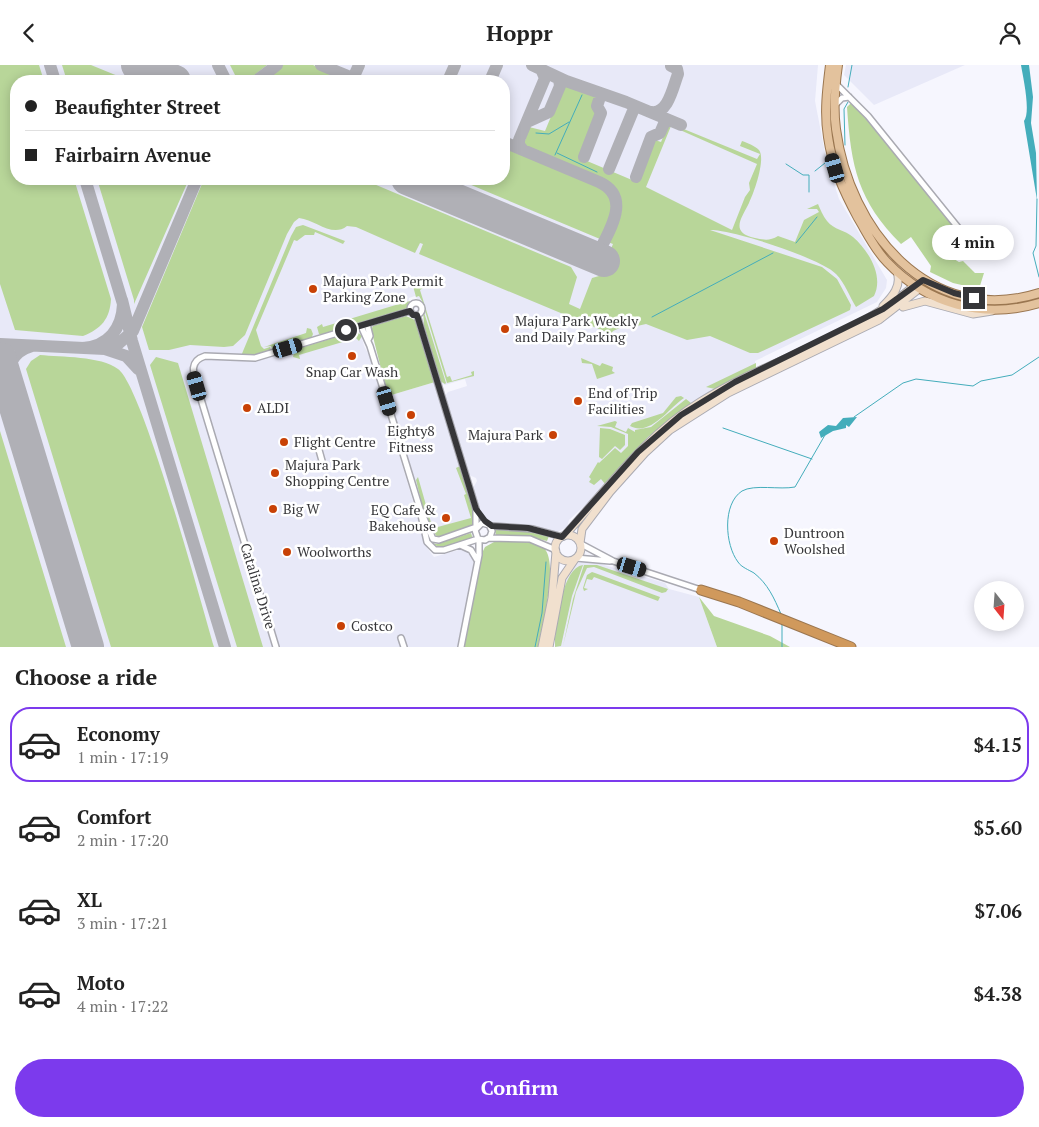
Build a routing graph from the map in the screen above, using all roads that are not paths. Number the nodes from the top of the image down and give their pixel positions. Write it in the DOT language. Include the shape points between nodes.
graph roads {
  1 [pos="830,65"];
  2 [pos="838,65"];
  3 [pos="836,82"];
  4 [pos="848,97"];
  5 [pos="834,106"];
  6 [pos="973,246"];
  7 [pos="897,272"];
  8 [pos="924,281"];
  9 [pos="916,288"];
  10 [pos="1035,294"];
  11 [pos="1037,304"];
  12 [pos="997,310"];
  13 [pos="410,311"];
  14 [pos="417,315"];
  15 [pos="878,317"];
  16 [pos="363,325"];
  17 [pos="319,450"];
  18 [pos="324,468"];
  19 [pos="420,509"];
  20 [pos="476,509"];
  21 [pos="488,525"];
  22 [pos="476,527"];
  23 [pos="564,536"];
  24 [pos="479,539"];
  25 [pos="489,539"];
  26 [pos="580,543"];
  27 [pos="459,545"];
  28 [pos="556,551"];
  29 [pos="479,555"];
  30 [pos="575,559"];
  31 [pos="613,561"];
  32 [pos="477,564"];
  33 [pos="701,590"];
  34 [pos="401,638"];
  35 [pos="276,647"];
  36 [pos="404,647"];
  37 [pos="461,647"];
  38 [pos="542,647"];
  39 [pos="549,647"];
  40 [pos="851,647"];
  1 -- 7 [label="main road" via="826,122 837,174 872,242"];
  2 -- 3 [label="main road"];
  3 -- 4 [label="street"];
  3 -- 5 [label="main road"];
  4 -- 5 [label="street"];
  4 -- 6 [label="street" via="868,116"];
  5 -- 8 [label="main road" via="838,143 853,193 891,253"];
  7 -- 9 [label="main road"];
  7 -- 15 [label="main road" via="894,294"];
  8 -- 9 [label="main road"];
  8 -- 10 [label="main road" via="974,298 1000,300"];
  9 -- 12 [label="main road" via="958,305"];
  9 -- 15 [label="main road"];
  11 -- 12 [label="main road"];
  12 -- 15 [label="main road" via="973,314 919,302"];
  13 -- 14 [label="street"];
  13 -- 14 [label="street" via="412,305 418,304 422,310"];
  13 -- 16 [label="street"];
  14 -- 20 [label="street"];
  15 -- 23 [label="main road" via="735,382 681,415 638,452"];
  15 -- 26 [label="main road" via="728,393 688,417 655,443 610,492 582,529"];
  16 -- 19 [label="street"];
  16 -- 35 [label="street, Catalina Drive" via="255,358 205,356 194,365 193,372"];
  17 -- 18 [label="street"];
  19 -- 22 [label="street" via="435,540"];
  19 -- 27 [label="street" via="431,547 442,550"];
  20 -- 21 [label="street"];
  20 -- 22 [label="street"];
  21 -- 22 [label="street" via="482,523"];
  21 -- 23 [label="street" via="536,529"];
  21 -- 25 [label="street" via="492,531"];
  22 -- 24 [label="street"];
  23 -- 26 [label="main road" via="574,536"];
  23 -- 28 [label="main road" via="557,542"];
  24 -- 25 [label="street"];
  24 -- 27 [label="street"];
  24 -- 29 [label="street"];
  25 -- 28 [label="street" via="530,539"];
  25 -- 29 [label="street"];
  26 -- 30 [label="main road" via="581,552"];
  26 -- 31 [label="street"];
  27 -- 32 [label="street" via="473,552"];
  28 -- 30 [label="main road" via="564,560"];
  28 -- 38 [label="main road" via="552,597"];
  29 -- 32 [label="street"];
  30 -- 31 [label="street"];
  30 -- 39 [label="main road" via="562,578"];
  31 -- 33 [label="street"];
  32 -- 37 [label="street"];
  33 -- 40 [label="highway"];
  34 -- 36 [label="street"];
}
